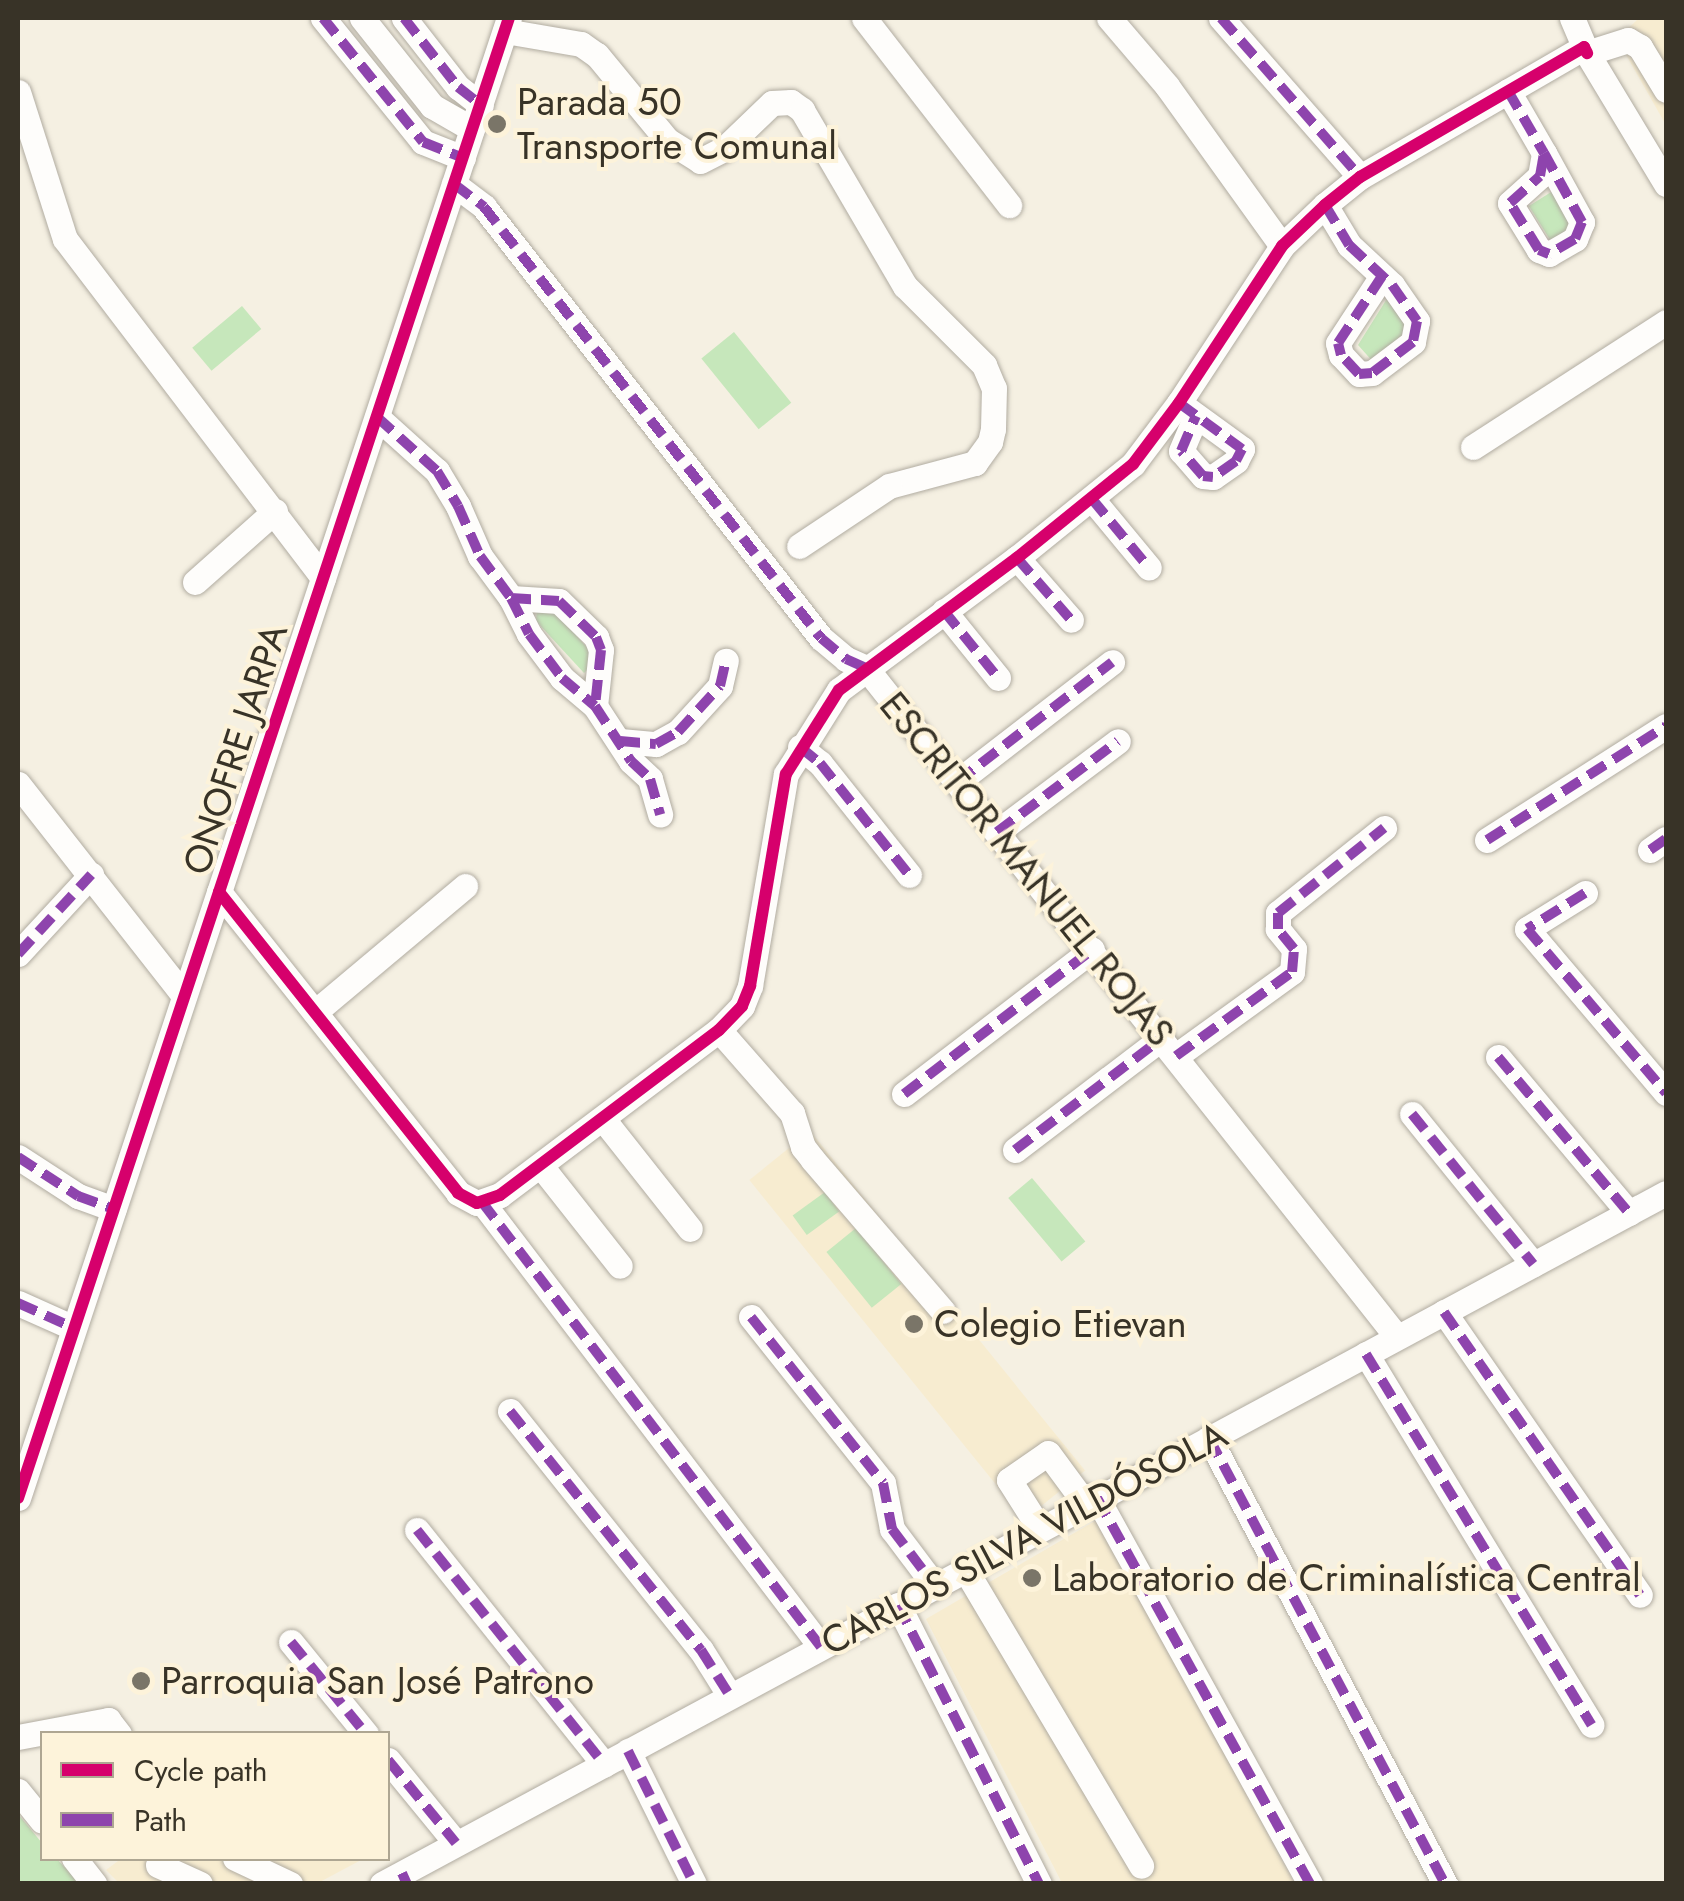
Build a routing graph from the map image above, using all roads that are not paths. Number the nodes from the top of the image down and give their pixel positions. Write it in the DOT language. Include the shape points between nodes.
graph roads {
  1 [pos="323,18"];
  2 [pos="362,18"];
  3 [pos="404,18"];
  4 [pos="864,18"];
  5 [pos="1108,18"];
  6 [pos="1221,18"];
  7 [pos="1572,18"];
  8 [pos="507,24"];
  9 [pos="1585,50"];
  10 [pos="1666,90"];
  11 [pos="1508,91"];
  12 [pos="18,92"];
  13 [pos="476,117"];
  14 [pos="1544,153"];
  15 [pos="463,158"];
  16 [pos="1662,165"];
  17 [pos="1360,177"];
  18 [pos="454,184"];
  19 [pos="1009,205"];
  20 [pos="1324,206"];
  21 [pos="1282,246"];
  22 [pos="1382,276"];
  23 [pos="1666,322"];
  24 [pos="377,417"];
  25 [pos="1472,447"];
  26 [pos="1092,498"];
  27 [pos="275,511"];
  28 [pos="799,546"];
  29 [pos="1017,558"];
  30 [pos="1149,568"];
  31 [pos="324,578"];
  32 [pos="195,582"];
  33 [pos="511,598"];
  34 [pos="944,611"];
  35 [pos="1070,620"];
  36 [pos="726,661"];
  37 [pos="1112,662"];
  38 [pos="866,668"];
  39 [pos="998,678"];
  40 [pos="595,706"];
  41 [pos="1666,726"];
  42 [pos="620,740"];
  43 [pos="1118,741"];
  44 [pos="656,744"];
  45 [pos="800,747"];
  46 [pos="650,779"];
  47 [pos="957,782"];
  48 [pos="18,784"];
  49 [pos="660,815"];
  50 [pos="1384,828"];
  51 [pos="997,832"];
  52 [pos="1487,840"];
  53 [pos="91,874"];
  54 [pos="909,875"];
  55 [pos="465,886"];
  56 [pos="219,892"];
  57 [pos="1585,892"];
  58 [pos="1092,950"];
  59 [pos="18,954"];
  60 [pos="184,996"];
  61 [pos="315,1012"];
  62 [pos="719,1030"];
  63 [pos="1169,1047"];
  64 [pos="1498,1056"];
  65 [pos="1666,1092"];
  66 [pos="904,1094"];
  67 [pos="1412,1114"];
  68 [pos="603,1119"];
  69 [pos="1015,1150"];
  70 [pos="18,1157"];
  71 [pos="541,1166"];
  72 [pos="1666,1193"];
  73 [pos="479,1202"];
  74 [pos="114,1210"];
  75 [pos="1629,1212"];
  76 [pos="690,1229"];
  77 [pos="1533,1264"];
  78 [pos="620,1266"];
  79 [pos="18,1303"];
  80 [pos="943,1312"];
  81 [pos="1444,1312"];
  82 [pos="751,1317"];
  83 [pos="74,1328"];
  84 [pos="1397,1337"];
  85 [pos="1366,1354"];
  86 [pos="510,1411"];
  87 [pos="1209,1438"];
  88 [pos="18,1498"];
  89 [pos="1098,1498"];
  90 [pos="1040,1529"];
  91 [pos="417,1530"];
  92 [pos="965,1570"];
  93 [pos="935,1586"];
  94 [pos="1640,1595"];
  95 [pos="898,1605"];
  96 [pos="291,1642"];
  97 [pos="820,1647"];
  98 [pos="730,1696"];
  99 [pos="1592,1725"];
  100 [pos="50,1731"];
  101 [pos="117,1731"];
  102 [pos="364,1731"];
  103 [pos="628,1751"];
  104 [pos="390,1762"];
  105 [pos="604,1764"];
  106 [pos="18,1791"];
  107 [pos="40,1818"];
  108 [pos="456,1844"];
  109 [pos="76,1861"];
  110 [pos="241,1861"];
  111 [pos="158,1865"];
  112 [pos="1141,1866"];
  113 [pos="397,1880"];
  114 [pos="94,1884"];
  115 [pos="200,1884"];
  116 [pos="290,1884"];
  117 [pos="694,1884"];
  118 [pos="1039,1884"];
  119 [pos="1310,1884"];
  120 [pos="1444,1884"];
  1 -- 15 [label="street" via="422,142"];
  2 -- 13 [label="street" via="432,106"];
  3 -- 13 [label="street"];
  4 -- 19 [label="street"];
  5 -- 21 [label="street" via="1168,86"];
  6 -- 17 [label="street"];
  7 -- 9 [label="street"];
  8 -- 13 [label="street, ONOFRE JARPA"];
  8 -- 28 [label="street" via="597,54 667,140 700,160 724,149 772,103 791,102 802,110 905,286 984,365 994,388 993,429 975,463 889,486"];
  9 -- 10 [label="street" via="1628,40 1640,47"];
  9 -- 11 [label="street"];
  9 -- 16 [label="street"];
  11 -- 14 [label="street"];
  11 -- 17 [label="street"];
  12 -- 27 [label="street" via="65,239"];
  13 -- 15 [label="street, ONOFRE JARPA"];
  15 -- 18 [label="street, ONOFRE JARPA"];
  17 -- 20 [label="street"];
  18 -- 24 [label="street, ONOFRE JARPA"];
  18 -- 38 [label="street, ESCRITOR MANUEL ROJAS" via="484,207 821,638"];
  20 -- 21 [label="street"];
  20 -- 22 [label="street" via="1349,245"];
  21 -- 26 [label="street" via="1187,410"];
  23 -- 25 [label="street"];
  24 -- 31 [label="street, ONOFRE JARPA"];
  24 -- 33 [label="street" via="436,471 480,556"];
  26 -- 29 [label="street"];
  26 -- 30 [label="street"];
  27 -- 31 [label="street"];
  27 -- 32 [label="street"];
  29 -- 34 [label="street"];
  29 -- 35 [label="street"];
  31 -- 56 [label="street, ONOFRE JARPA"];
  33 -- 40 [label="street" via="562,678"];
  33 -- 40 [label="street" via="559,601 596,637 601,650"];
  34 -- 38 [label="street"];
  34 -- 39 [label="street"];
  36 -- 44 [label="street" via="711,700"];
  37 -- 47 [label="street"];
  38 -- 45 [label="street" via="839,690"];
  38 -- 47 [label="street, ESCRITOR MANUEL ROJAS"];
  40 -- 42 [label="street"];
  41 -- 52 [label="street"];
  42 -- 44 [label="street"];
  42 -- 46 [label="street"];
  43 -- 51 [label="street"];
  44 -- 46 [label="street"];
  45 -- 54 [label="street" via="820,762"];
  45 -- 62 [label="street" via="783,785 750,986"];
  46 -- 49 [label="street"];
  47 -- 51 [label="street, ESCRITOR MANUEL ROJAS"];
  48 -- 53 [label="street"];
  50 -- 63 [label="street" via="1278,913 1278,928 1294,949 1292,972"];
  51 -- 58 [label="street, ESCRITOR MANUEL ROJAS"];
  53 -- 59 [label="street"];
  53 -- 60 [label="street"];
  55 -- 61 [label="street"];
  56 -- 60 [label="street, ONOFRE JARPA"];
  56 -- 61 [label="street"];
  57 -- 65 [label="street" via="1527,930"];
  58 -- 63 [label="street, ESCRITOR MANUEL ROJAS"];
  58 -- 66 [label="street"];
  60 -- 74 [label="street, ONOFRE JARPA"];
  61 -- 73 [label="street" via="458,1193"];
  62 -- 68 [label="street"];
  62 -- 80 [label="street" via="792,1113 813,1160"];
  63 -- 69 [label="street"];
  63 -- 84 [label="street, ESCRITOR MANUEL ROJAS"];
  64 -- 75 [label="street"];
  67 -- 77 [label="street"];
  68 -- 71 [label="street"];
  68 -- 76 [label="street"];
  70 -- 74 [label="street" via="78,1196"];
  71 -- 73 [label="street" via="500,1196"];
  71 -- 78 [label="street"];
  72 -- 75 [label="street, CARLOS SILVA VILDÓSOLA"];
  73 -- 97 [label="street"];
  74 -- 83 [label="street, ONOFRE JARPA"];
  75 -- 77 [label="street, CARLOS SILVA VILDÓSOLA"];
  77 -- 81 [label="street, CARLOS SILVA VILDÓSOLA"];
  79 -- 83 [label="street"];
  81 -- 84 [label="street, CARLOS SILVA VILDÓSOLA"];
  81 -- 94 [label="street"];
  82 -- 93 [label="street" via="882,1483 892,1529"];
  83 -- 88 [label="street, ONOFRE JARPA"];
  84 -- 85 [label="street, CARLOS SILVA VILDÓSOLA"];
  85 -- 87 [label="street, CARLOS SILVA VILDÓSOLA"];
  85 -- 99 [label="street"];
  86 -- 98 [label="street" via="701,1650"];
  87 -- 89 [label="street, CARLOS SILVA VILDÓSOLA"];
  87 -- 120 [label="street"];
  89 -- 90 [label="street, CARLOS SILVA VILDÓSOLA"];
  89 -- 90 [label="street" via="1079,1496 1048,1454 1009,1480"];
  89 -- 119 [label="street"];
  90 -- 92 [label="street, CARLOS SILVA VILDÓSOLA"];
  91 -- 105 [label="street"];
  92 -- 93 [label="street, CARLOS SILVA VILDÓSOLA"];
  92 -- 112 [label="street"];
  93 -- 95 [label="street, CARLOS SILVA VILDÓSOLA"];
  95 -- 97 [label="street, CARLOS SILVA VILDÓSOLA"];
  95 -- 118 [label="street"];
  96 -- 102 [label="street"];
  97 -- 98 [label="street, CARLOS SILVA VILDÓSOLA"];
  98 -- 103 [label="street, CARLOS SILVA VILDÓSOLA"];
  100 -- 101 [label="street" via="108,1720"];
  103 -- 105 [label="street, CARLOS SILVA VILDÓSOLA"];
  103 -- 117 [label="street"];
  104 -- 108 [label="street"];
  105 -- 108 [label="street, CARLOS SILVA VILDÓSOLA"];
  106 -- 107 [label="street"];
  108 -- 113 [label="street, CARLOS SILVA VILDÓSOLA"];
  109 -- 114 [label="street"];
  110 -- 116 [label="street"];
  111 -- 115 [label="street"];
}
